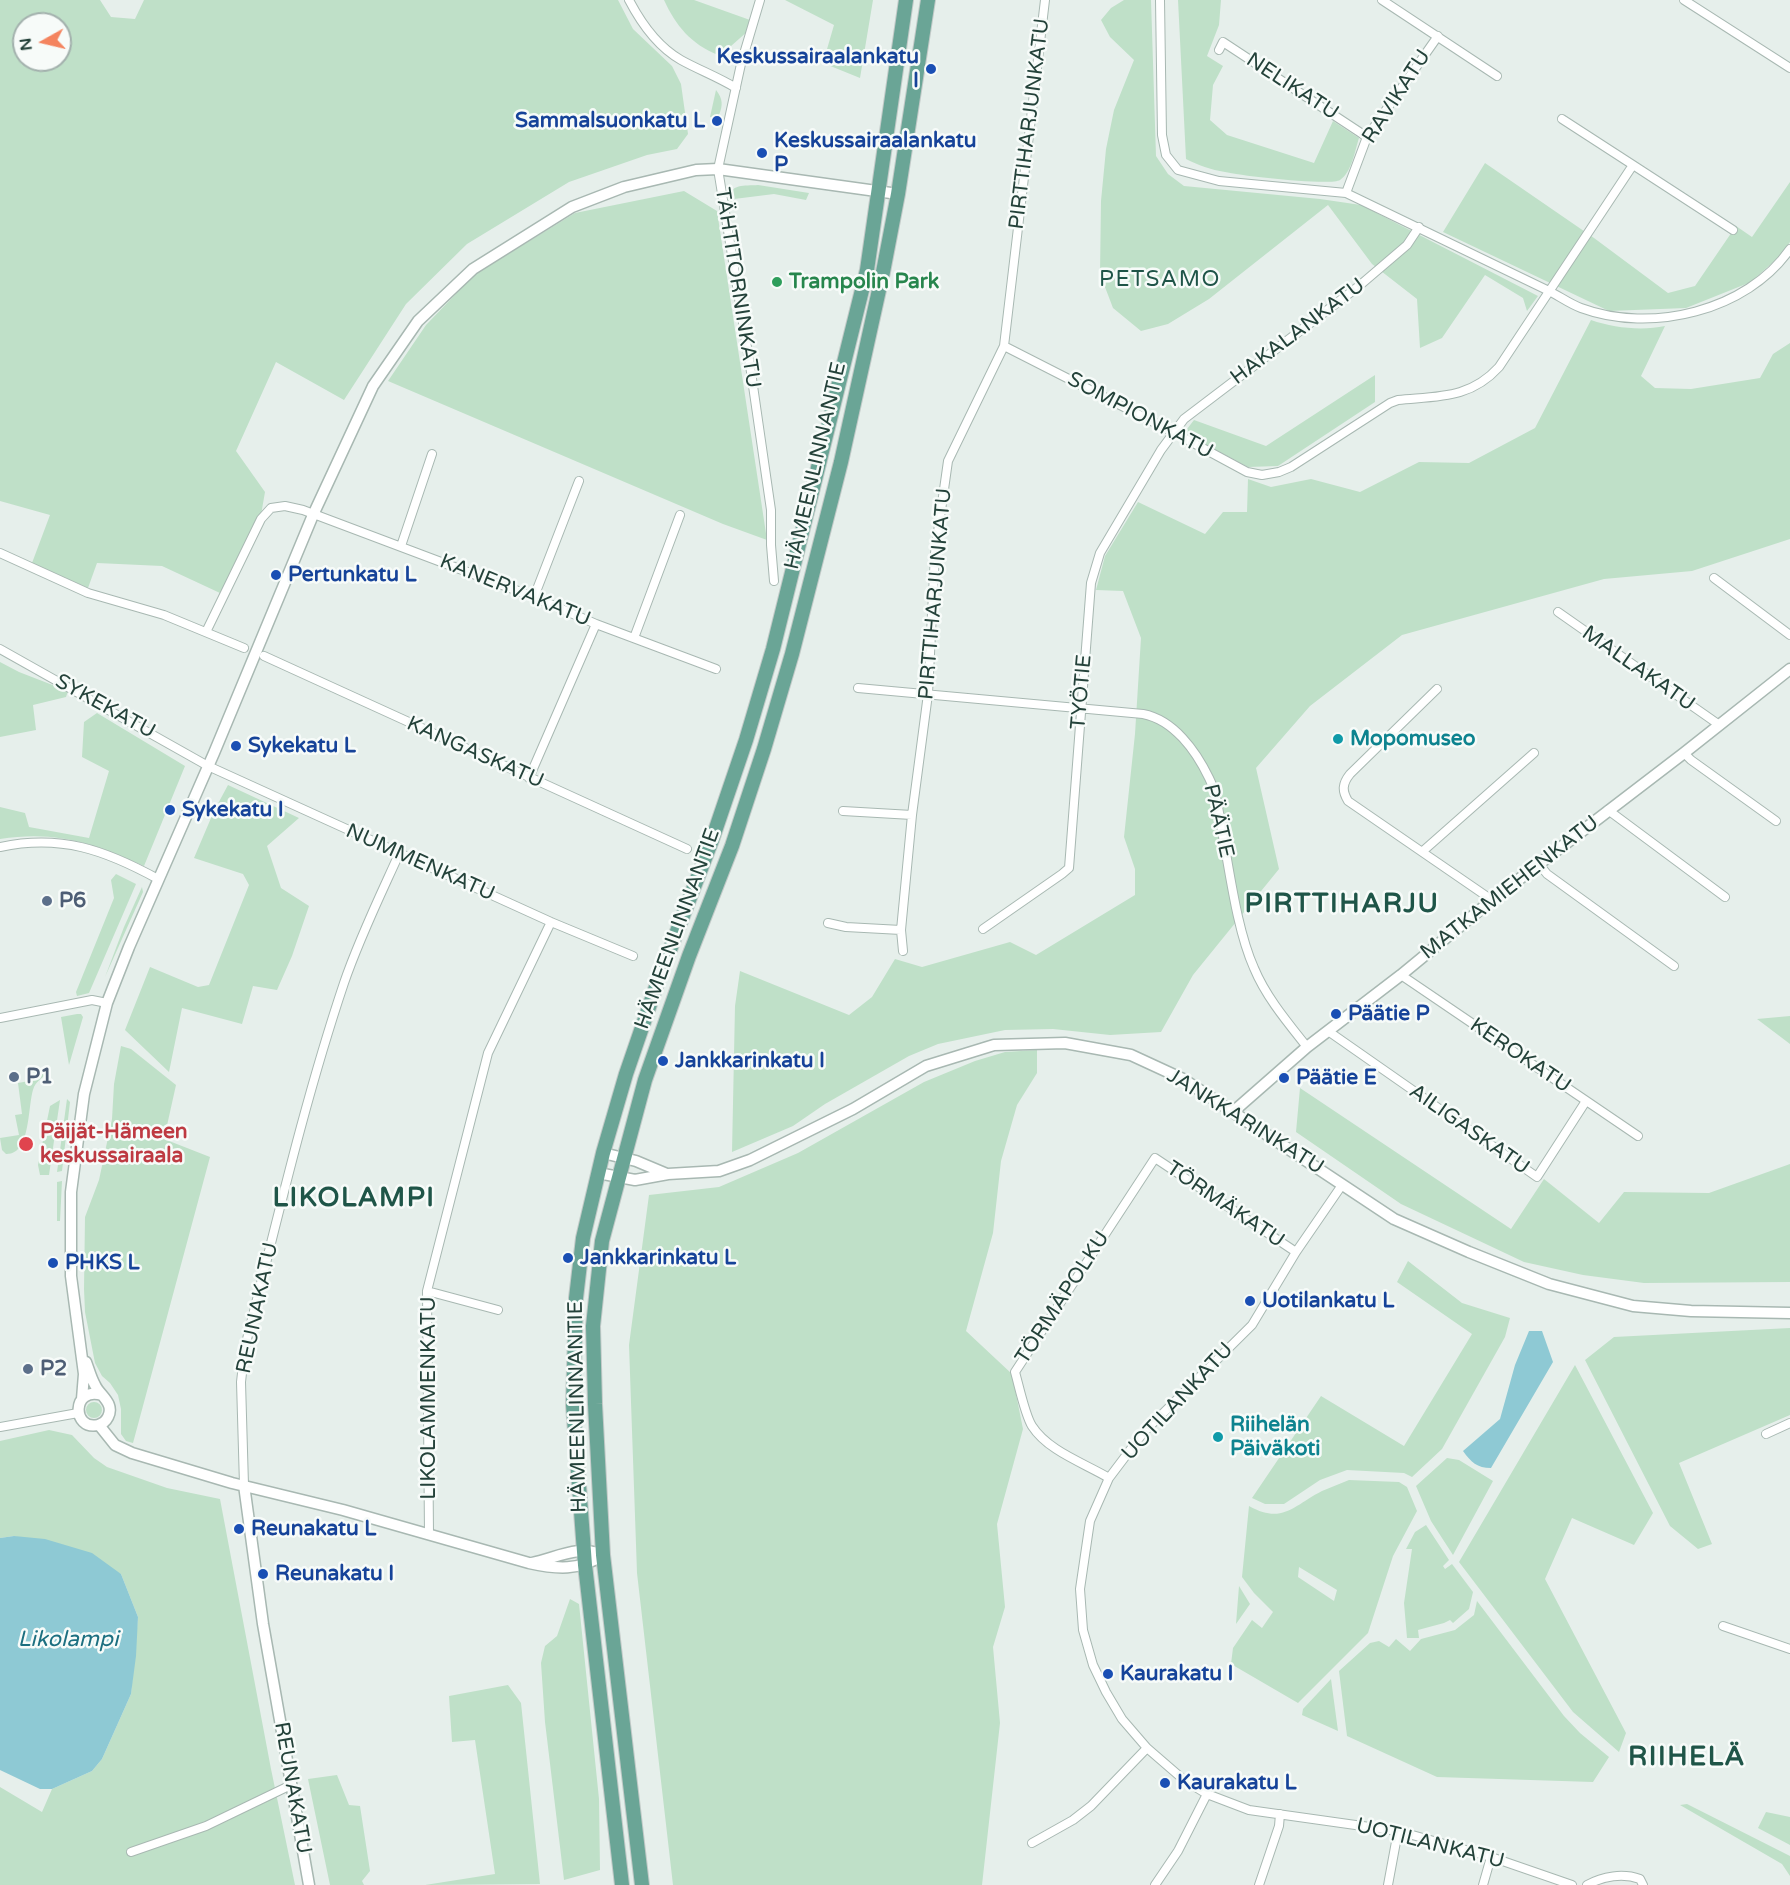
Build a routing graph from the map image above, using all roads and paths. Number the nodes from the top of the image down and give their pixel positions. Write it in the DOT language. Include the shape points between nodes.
graph roads {
  1 [pos="629,0"];
  2 [pos="760,0"];
  3 [pos="906,0"];
  4 [pos="928,0"];
  5 [pos="1046,0"];
  6 [pos="1160,0"];
  7 [pos="1382,0"];
  8 [pos="1684,0"];
  9 [pos="1438,36"];
  10 [pos="1219,50"];
  11 [pos="1790,68"];
  12 [pos="1497,76"];
  13 [pos="736,88"];
  14 [pos="1562,119"];
  15 [pos="1367,137"];
  16 [pos="1634,165"];
  17 [pos="718,169"];
  18 [pos="879,192"];
  19 [pos="1346,193"];
  20 [pos="898,195"];
  21 [pos="1419,227"];
  22 [pos="1733,230"];
  23 [pos="1790,249"];
  24 [pos="1549,291"];
  25 [pos="1004,346"];
  26 [pos="1173,432"];
  27 [pos="432,454"];
  28 [pos="579,481"];
  29 [pos="314,515"];
  30 [pos="680,515"];
  31 [pos="401,546"];
  32 [pos="0,553"];
  33 [pos="1714,578"];
  34 [pos="774,581"];
  35 [pos="534,597"];
  36 [pos="1557,612"];
  37 [pos="596,624"];
  38 [pos="206,632"];
  39 [pos="1790,634"];
  40 [pos="634,638"];
  41 [pos="244,648"];
  42 [pos="0,649"];
  43 [pos="264,656"];
  44 [pos="716,669"];
  45 [pos="1790,669"];
  46 [pos="858,688"];
  47 [pos="1437,689"];
  48 [pos="928,694"];
  49 [pos="1081,708"];
  50 [pos="1718,724"];
  51 [pos="1534,753"];
  52 [pos="1684,753"];
  53 [pos="208,766"];
  54 [pos="529,778"];
  55 [pos="1608,810"];
  56 [pos="843,811"];
  57 [pos="912,815"];
  58 [pos="1776,821"];
  59 [pos="0,847"];
  60 [pos="687,849"];
  61 [pos="1423,851"];
  62 [pos="399,854"];
  63 [pos="1539,864"];
  64 [pos="158,879"];
  65 [pos="1725,897"];
  66 [pos="1492,900"];
  67 [pos="551,922"];
  68 [pos="828,923"];
  69 [pos="982,929"];
  70 [pos="901,930"];
  71 [pos="903,951"];
  72 [pos="633,956"];
  73 [pos="1674,966"];
  74 [pos="1401,975"];
  75 [pos="107,1003"];
  76 [pos="0,1018"];
  77 [pos="1328,1031"];
  78 [pos="1307,1047"];
  79 [pos="1587,1101"];
  80 [pos="1234,1111"];
  81 [pos="1638,1136"];
  82 [pos="603,1153"];
  83 [pos="1155,1158"];
  84 [pos="623,1159"];
  85 [pos="598,1173"];
  86 [pos="668,1174"];
  87 [pos="618,1178"];
  88 [pos="1342,1185"];
  89 [pos="1296,1252"];
  90 [pos="427,1290"];
  91 [pos="498,1310"];
  92 [pos="1790,1313"];
  93 [pos="82,1349"];
  94 [pos="102,1395"];
  95 [pos="82,1399"];
  96 [pos="78,1413"];
  97 [pos="1790,1423"];
  98 [pos="99,1425"];
  99 [pos="0,1427"];
  100 [pos="1766,1434"];
  101 [pos="1109,1478"];
  102 [pos="244,1485"];
  103 [pos="429,1535"];
  104 [pos="584,1550"];
  105 [pos="603,1555"];
  106 [pos="529,1563"];
  107 [pos="585,1565"];
  108 [pos="1723,1626"];
  109 [pos="1790,1649"];
  110 [pos="1147,1748"];
  111 [pos="291,1785"];
  112 [pos="1207,1794"];
  113 [pos="1280,1814"];
  114 [pos="1398,1831"];
  115 [pos="1032,1843"];
  116 [pos="131,1852"];
  117 [pos="1491,1857"];
  118 [pos="309,1885"];
  119 [pos="622,1885"];
  120 [pos="642,1885"];
  121 [pos="1155,1885"];
  122 [pos="1259,1885"];
  123 [pos="1388,1885"];
  124 [pos="1484,1885"];
  125 [pos="1572,1885"];
  126 [pos="1587,1885"];
  127 [pos="1643,1885"];
  1 -- 13 [label="street" via="639,19 679,59"];
  2 -- 13 [label="street, TÄHTITORNINKATU"];
  3 -- 18 [label="main road, HÄMEENLINNANTIE"];
  4 -- 20 [label="main road, HÄMEENLINNANTIE"];
  5 -- 25 [label="street, PIRTTIHARJUNKATU"];
  6 -- 19 [label="street" via="1162,135 1166,155 1178,170 1219,182"];
  7 -- 9 [label="street, RAVIKATU"];
  8 -- 11 [label="street"];
  9 -- 12 [label="street, RAVIKATU"];
  9 -- 15 [label="street, RAVIKATU"];
  10 -- 15 [label="street, NELIKATU" via="1223,42"];
  13 -- 17 [label="street, TÄHTITORNINKATU"];
  14 -- 16 [label="street"];
  15 -- 19 [label="street, RAVIKATU"];
  16 -- 22 [label="street"];
  16 -- 24 [label="street"];
  17 -- 18 [label="street"];
  17 -- 29 [label="street" via="696,170 624,187 572,207 473,269 417,321 373,386"];
  17 -- 34 [label="street, TÄHTITORNINKATU" via="771,510"];
  18 -- 20 [label="street"];
  18 -- 82 [label="main road, HÄMEENLINNANTIE" via="867,270 770,660 742,752 640,1033"];
  19 -- 21 [label="street"];
  20 -- 84 [label="main road, HÄMEENLINNANTIE" via="841,462 789,664 732,846 645,1080"];
  21 -- 24 [label="street"];
  21 -- 26 [label="street, HAKALANKATU" via="1407,245 1359,286 1184,419"];
  23 -- 24 [label="street" via="1753,286 1687,315 1656,320 1614,317 1581,308"];
  24 -- 26 [label="street, SOMPIONKATU" via="1487,380 1456,395 1390,403 1279,472 1262,476 1247,472"];
  25 -- 26 [label="street, SOMPIONKATU"];
  25 -- 48 [label="street, PIRTTIHARJUNKATU" via="948,461 935,553"];
  26 -- 49 [label="street, TYÖTIE" via="1100,553 1091,583"];
  27 -- 31 [label="street"];
  28 -- 35 [label="street"];
  29 -- 31 [label="street, KANERVAKATU"];
  29 -- 38 [label="street, KANERVAKATU" via="285,506 271,508 261,519"];
  29 -- 53 [label="street"];
  30 -- 40 [label="street"];
  31 -- 35 [label="street, KANERVAKATU"];
  32 -- 38 [label="street" via="88,593"];
  33 -- 39 [label="street"];
  35 -- 37 [label="street, KANERVAKATU"];
  36 -- 50 [label="street, MALLAKATU"];
  37 -- 40 [label="street, KANERVAKATU"];
  37 -- 54 [label="street"];
  38 -- 41 [label="street"];
  40 -- 44 [label="street, KANERVAKATU"];
  42 -- 53 [label="street, SYKEKATU"];
  43 -- 54 [label="street, KANGASKATU"];
  45 -- 50 [label="street, MATKAMIEHENKATU"];
  46 -- 48 [label="street, PÄÄTIE"];
  47 -- 61 [label="street" via="1350,774 1343,787 1348,801"];
  48 -- 49 [label="street, PÄÄTIE"];
  48 -- 57 [label="street, PIRTTIHARJUNKATU"];
  49 -- 69 [label="street, TYÖTIE" via="1069,868"];
  49 -- 78 [label="street, PÄÄTIE" via="1152,716 1173,728 1192,748 1210,779 1216,800 1253,968"];
  50 -- 52 [label="street, MATKAMIEHENKATU"];
  51 -- 61 [label="street"];
  52 -- 55 [label="street, MATKAMIEHENKATU"];
  52 -- 58 [label="street"];
  53 -- 62 [label="street, NUMMENKATU"];
  53 -- 64 [label="street"];
  54 -- 60 [label="street, KANGASKATU"];
  55 -- 63 [label="street, MATKAMIEHENKATU"];
  55 -- 65 [label="street"];
  56 -- 57 [label="street"];
  57 -- 70 [label="street, PIRTTIHARJUNKATU"];
  59 -- 64 [label="street" via="20,842 58,842 104,854"];
  61 -- 66 [label="street"];
  62 -- 67 [label="street, NUMMENKATU"];
  62 -- 102 [label="street, REUNAKATU" via="352,961 326,1041 245,1347 241,1382"];
  63 -- 66 [label="street, MATKAMIEHENKATU"];
  63 -- 73 [label="street" via="1547,874"];
  64 -- 75 [label="street"];
  66 -- 74 [label="street, MATKAMIEHENKATU"];
  67 -- 72 [label="street, NUMMENKATU"];
  67 -- 90 [label="street, LIKOLAMMENKATU" via="488,1053"];
  68 -- 70 [label="street"];
  70 -- 71 [label="street, PIRTTIHARJUNKATU"];
  74 -- 77 [label="street, MATKAMIEHENKATU"];
  74 -- 79 [label="street, KEROKATU"];
  75 -- 76 [label="street" via="92,1000"];
  75 -- 93 [label="street" via="84,1094 72,1177 71,1276"];
  77 -- 78 [label="street, MATKAMIEHENKATU"];
  77 -- 79 [label="street, AILIGASKATU" via="1537,1177"];
  78 -- 80 [label="street, MATKAMIEHENKATU"];
  79 -- 81 [label="street, KEROKATU"];
  80 -- 86 [label="street, JANKKARINKATU" via="1183,1079 1131,1055 1065,1043 994,1045 926,1066 750,1160 719,1171"];
  80 -- 88 [label="street, JANKKARINKATU"];
  82 -- 84 [label="street, JANKKARINKATU"];
  82 -- 85 [label="main road, HÄMEENLINNANTIE"];
  83 -- 89 [label="street, TÖRMÄKATU"];
  83 -- 101 [label="street, TÖRMÄPOLKU" via="1015,1372 1031,1425 1043,1439"];
  84 -- 86 [label="street, JANKKARINKATU"];
  84 -- 87 [label="main road, HÄMEENLINNANTIE"];
  85 -- 87 [label="street, JANKKARINKATU"];
  85 -- 104 [label="main road, HÄMEENLINNANTIE" via="583,1238 576,1298 573,1405"];
  86 -- 87 [label="street, JANKKARINKATU" via="635,1180"];
  87 -- 105 [label="main road, HÄMEENLINNANTIE" via="602,1241 593,1326"];
  88 -- 89 [label="street, UOTILANKATU"];
  88 -- 92 [label="street, JANKKARINKATU" via="1394,1219 1549,1284 1633,1306"];
  89 -- 101 [label="street, UOTILANKATU" via="1252,1325 1143,1433"];
  90 -- 91 [label="street"];
  90 -- 103 [label="street, LIKOLAMMENKATU"];
  93 -- 94 [label="street"];
  93 -- 95 [label="street"];
  94 -- 95 [label="street" via="91,1394"];
  94 -- 98 [label="street" via="110,1408 108,1419"];
  95 -- 96 [label="street"];
  96 -- 98 [label="street" via="83,1422"];
  96 -- 99 [label="street"];
  97 -- 100 [label="street"];
  98 -- 102 [label="street" via="115,1445 132,1453"];
  101 -- 110 [label="street, UOTILANKATU" via="1090,1521 1083,1556 1083,1630 1106,1692 1122,1719"];
  102 -- 103 [label="street"];
  102 -- 111 [label="street, REUNAKATU"];
  103 -- 106 [label="street"];
  104 -- 105 [label="street"];
  104 -- 106 [label="street"];
  104 -- 107 [label="main road, HÄMEENLINNANTIE"];
  105 -- 107 [label="street"];
  105 -- 120 [label="main road, HÄMEENLINNANTIE"];
  106 -- 107 [label="street" via="552,1568"];
  107 -- 119 [label="main road, HÄMEENLINNANTIE"];
  108 -- 109 [label="street"];
  110 -- 112 [label="street, UOTILANKATU"];
  110 -- 115 [label="street" via="1091,1806"];
  111 -- 116 [label="street" via="206,1827"];
  111 -- 118 [label="street, REUNAKATU"];
  112 -- 113 [label="street, UOTILANKATU" via="1249,1810"];
  112 -- 121 [label="street" via="1178,1851"];
  113 -- 114 [label="street, UOTILANKATU"];
  113 -- 122 [label="street"];
  114 -- 117 [label="street, UOTILANKATU"];
  114 -- 123 [label="street"];
  117 -- 124 [label="street"];
  117 -- 125 [label="street, UOTILANKATU"];
  126 -- 127 [label="street" via="1610,1876 1629,1875 1640,1879"];
}
